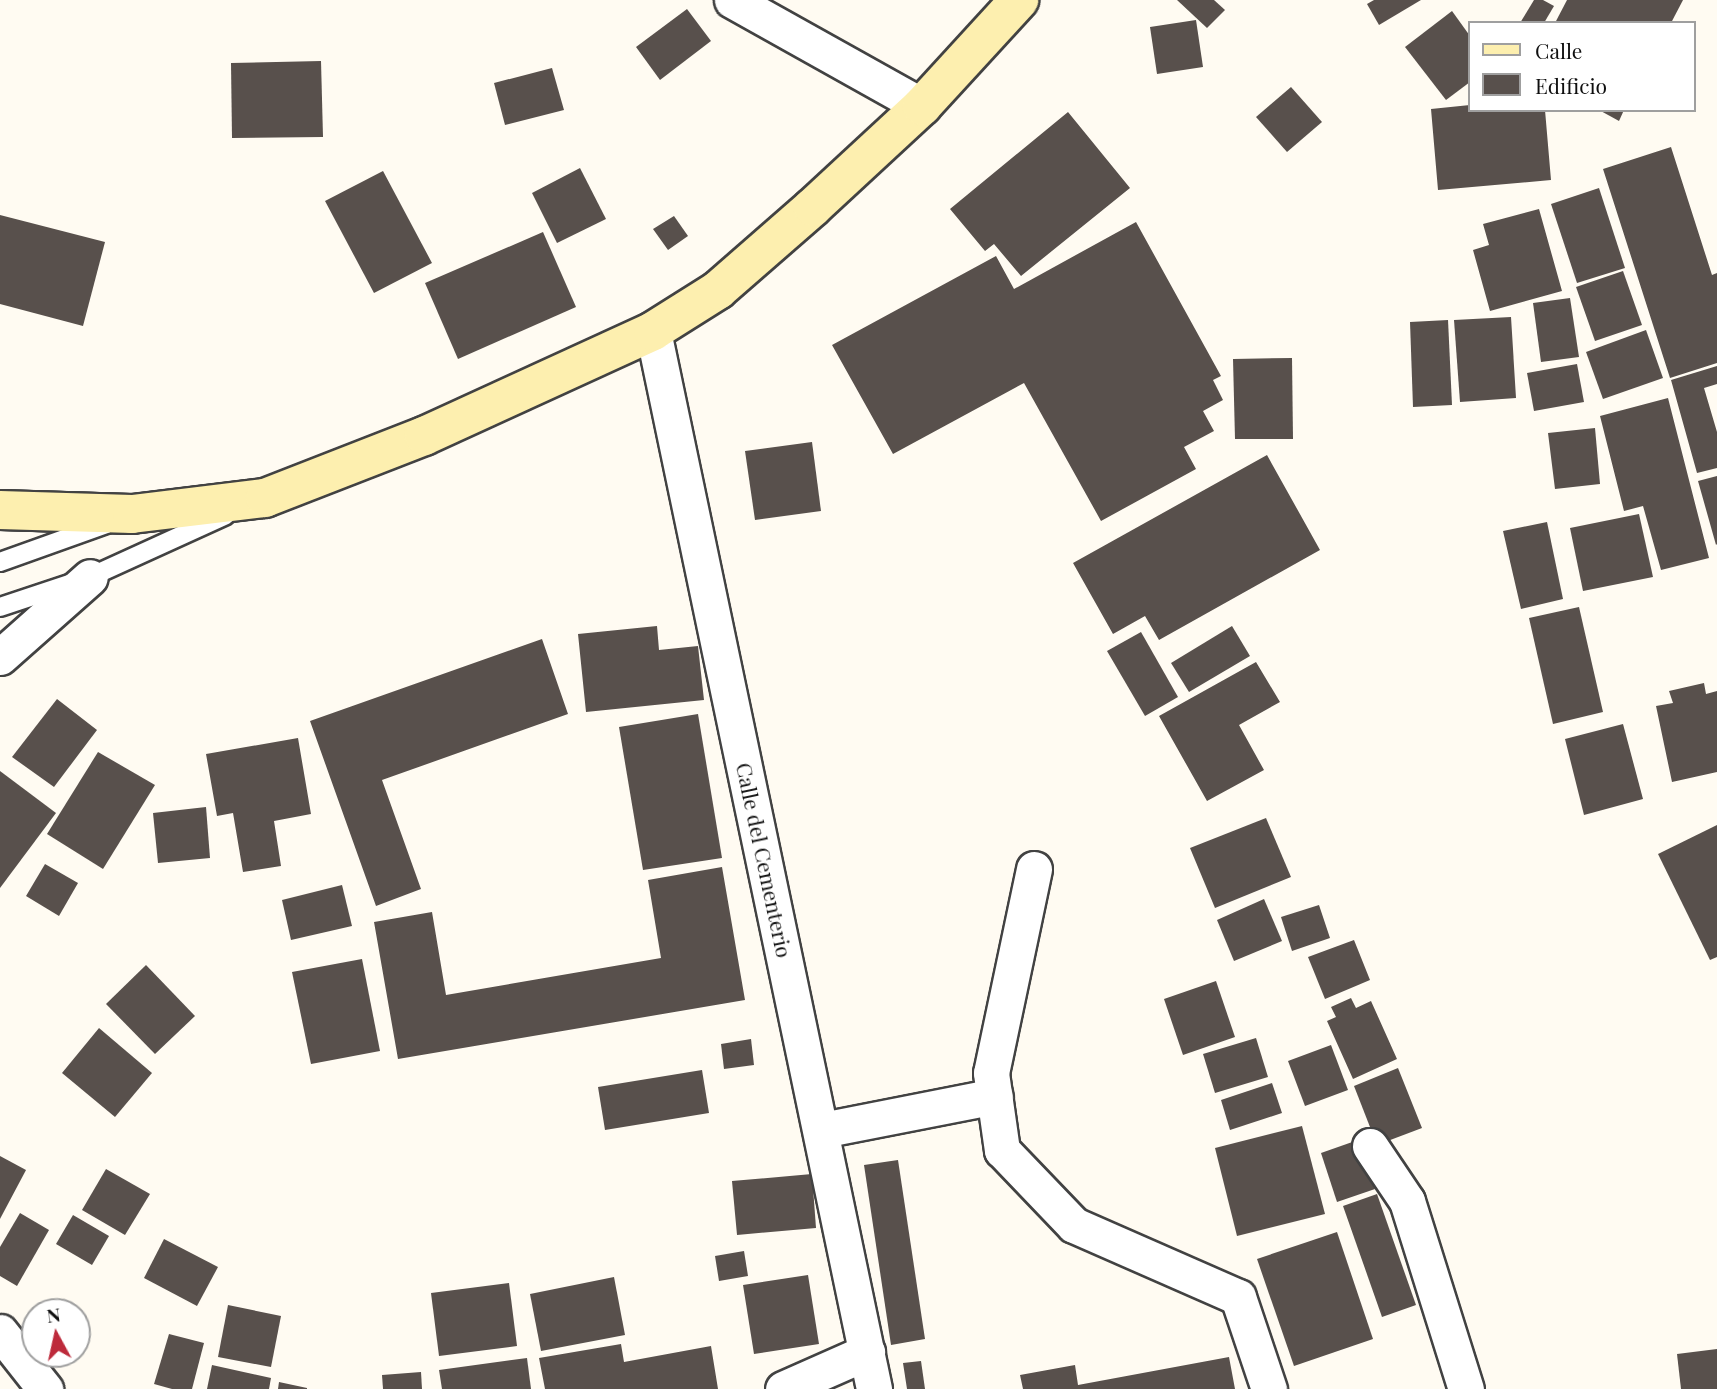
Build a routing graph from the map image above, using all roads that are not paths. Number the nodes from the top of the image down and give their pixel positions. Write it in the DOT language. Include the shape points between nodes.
graph roads {
  1 [pos="732,0"];
  2 [pos="1019,0"];
  3 [pos="922,106"];
  4 [pos="653,331"];
  5 [pos="265,498"];
  6 [pos="0,510"];
  7 [pos="132,514"];
  8 [pos="0,562"];
  9 [pos="90,577"];
  10 [pos="0,607"];
  11 [pos="0,657"];
  12 [pos="1034,869"];
  13 [pos="995,1096"];
  14 [pos="822,1130"];
  15 [pos="1370,1146"];
  16 [pos="0,1332"];
  17 [pos="867,1352"];
  18 [pos="45,1389"];
  19 [pos="783,1389"];
  20 [pos="874,1389"];
  21 [pos="1269,1389"];
  22 [pos="1466,1389"];
  1 -- 3 [label="street"];
  2 -- 3 [label="main road"];
  3 -- 4 [label="main road" via="718,290"];
  4 -- 5 [label="main road" via="424,436"];
  4 -- 14 [label="street, Calle del Cementerio"];
  5 -- 7 [label="main road"];
  5 -- 9 [label="lane"];
  6 -- 7 [label="main road"];
  7 -- 8 [label="lane"];
  9 -- 10 [label="lane"];
  9 -- 11 [label="street"];
  12 -- 13 [label="street" via="991,1073"];
  13 -- 14 [label="street"];
  13 -- 21 [label="street" via="1002,1150 1074,1225 1238,1297"];
  14 -- 17 [label="street, Calle del Cementerio"];
  15 -- 22 [label="street" via="1407,1201"];
  16 -- 18 [label="street"];
  17 -- 19 [label="street"];
  17 -- 20 [label="street, Calle del Cementerio"];
}
